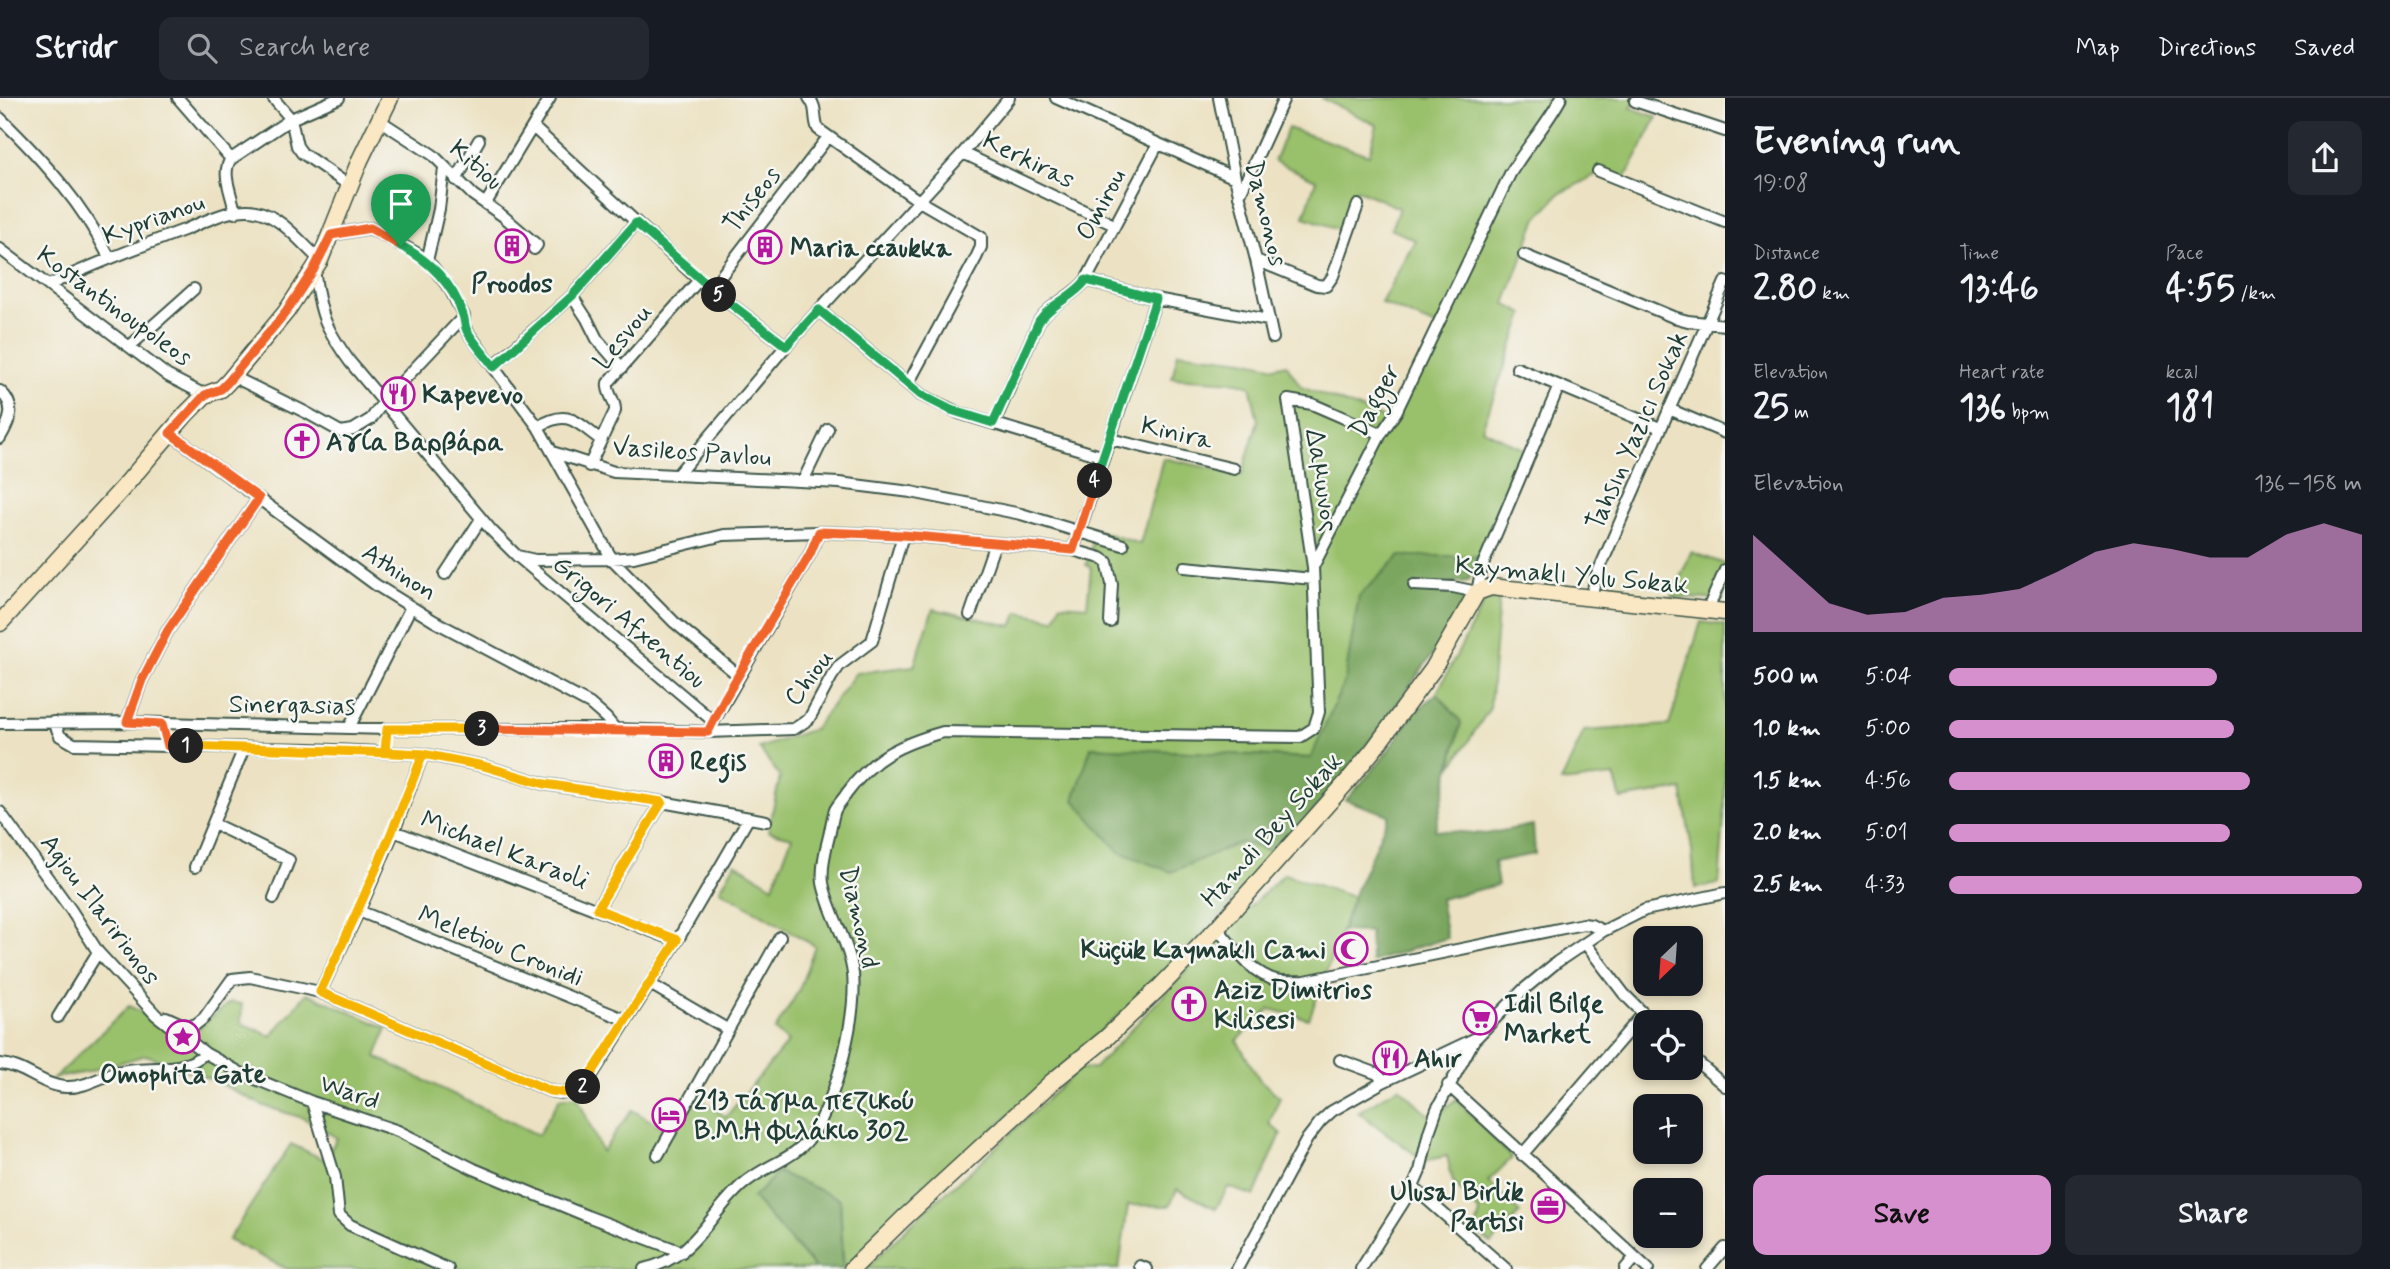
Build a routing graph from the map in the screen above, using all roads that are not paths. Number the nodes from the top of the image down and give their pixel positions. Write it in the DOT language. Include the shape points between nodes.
graph roads {
  1 [pos="178,98"];
  2 [pos="273,98"];
  3 [pos="339,98"];
  4 [pos="390,98"];
  5 [pos="550,98"];
  6 [pos="809,98"];
  7 [pos="1009,98"];
  8 [pos="1056,98"];
  9 [pos="1219,98"];
  10 [pos="1284,98"];
  11 [pos="1561,98"];
  12 [pos="1635,101"];
  13 [pos="0,118"];
  14 [pos="291,119"];
  15 [pos="379,120"];
  16 [pos="533,127"];
  17 [pos="1725,131"];
  18 [pos="828,137"];
  19 [pos="480,141"];
  20 [pos="1158,144"];
  21 [pos="963,153"];
  22 [pos="231,159"];
  23 [pos="444,168"];
  24 [pos="1598,171"];
  25 [pos="1235,178"];
  26 [pos="456,180"];
  27 [pos="350,186"];
  28 [pos="1239,196"];
  29 [pos="919,201"];
  30 [pos="485,204"];
  31 [pos="1358,205"];
  32 [pos="235,212"];
  33 [pos="1725,222"];
  34 [pos="636,223"];
  35 [pos="1114,225"];
  36 [pos="331,235"];
  37 [pos="0,249"];
  38 [pos="534,249"];
  39 [pos="1524,255"];
  40 [pos="109,257"];
  41 [pos="1256,260"];
  42 [pos="427,261"];
  43 [pos="317,265"];
  44 [pos="699,280"];
  45 [pos="1086,280"];
  46 [pos="1725,282"];
  47 [pos="49,285"];
  48 [pos="194,289"];
  49 [pos="711,289"];
  50 [pos="572,296"];
  51 [pos="1156,299"];
  52 [pos="819,310"];
  53 [pos="464,316"];
  54 [pos="1268,320"];
  55 [pos="1708,322"];
  56 [pos="1725,326"];
  57 [pos="1273,338"];
  58 [pos="130,346"];
  59 [pos="786,346"];
  60 [pos="494,367"];
  61 [pos="622,368"];
  62 [pos="1517,368"];
  63 [pos="232,376"];
  64 [pos="908,384"];
  65 [pos="1559,386"];
  66 [pos="0,391"];
  67 [pos="205,395"];
  68 [pos="384,401"];
  69 [pos="1669,409"];
  70 [pos="993,423"];
  71 [pos="538,427"];
  72 [pos="1660,428"];
  73 [pos="828,429"];
  74 [pos="170,433"];
  75 [pos="1725,433"];
  76 [pos="1381,434"];
  77 [pos="0,438"];
  78 [pos="1110,439"];
  79 [pos="601,440"];
  80 [pos="552,452"];
  81 [pos="1104,457"];
  82 [pos="589,466"];
  83 [pos="1234,469"];
  84 [pos="677,475"];
  85 [pos="803,481"];
  86 [pos="259,498"];
  87 [pos="481,519"];
  88 [pos="1078,530"];
  89 [pos="819,532"];
  90 [pos="903,535"];
  91 [pos="995,543"];
  92 [pos="1124,545"];
  93 [pos="1073,550"];
  94 [pos="517,556"];
  95 [pos="612,559"];
  96 [pos="1185,567"];
  97 [pos="1725,570"];
  98 [pos="1313,573"];
  99 [pos="445,574"];
  100 [pos="1415,585"];
  101 [pos="1477,592"];
  102 [pos="1591,597"];
  103 [pos="411,607"];
  104 [pos="1707,611"];
  105 [pos="1725,612"];
  106 [pos="970,615"];
  107 [pos="1110,622"];
  108 [pos="0,623"];
  109 [pos="739,676"];
  110 [pos="54,722"];
  111 [pos="127,722"];
  112 [pos="0,723"];
  113 [pos="162,724"];
  114 [pos="710,727"];
  115 [pos="349,728"];
  116 [pos="387,729"];
  117 [pos="615,729"];
  118 [pos="1300,737"];
  119 [pos="168,746"];
  120 [pos="244,748"];
  121 [pos="385,752"];
  122 [pos="423,754"];
  123 [pos="662,802"];
  124 [pos="0,812"];
  125 [pos="748,819"];
  126 [pos="766,821"];
  127 [pos="214,824"];
  128 [pos="394,831"];
  129 [pos="195,867"];
  130 [pos="1725,893"];
  131 [pos="274,898"];
  132 [pos="597,909"];
  133 [pos="359,911"];
  134 [pos="1217,928"];
  135 [pos="1603,931"];
  136 [pos="780,937"];
  137 [pos="677,940"];
  138 [pos="1585,943"];
  139 [pos="98,952"];
  140 [pos="650,984"];
  141 [pos="320,992"];
  142 [pos="1640,1010"];
  143 [pos="58,1017"];
  144 [pos="161,1019"];
  145 [pos="626,1020"];
  146 [pos="727,1029"];
  147 [pos="1633,1033"];
  148 [pos="1476,1038"];
  149 [pos="205,1052"];
  150 [pos="1340,1060"];
  151 [pos="1430,1061"];
  152 [pos="0,1064"];
  153 [pos="1458,1067"];
  154 [pos="1703,1067"];
  155 [pos="1383,1083"];
  156 [pos="1448,1086"];
  157 [pos="1725,1086"];
  158 [pos="312,1102"];
  159 [pos="1522,1154"];
  160 [pos="658,1155"];
  161 [pos="1413,1187"];
  162 [pos="1725,1248"];
  163 [pos="682,1252"];
  164 [pos="1635,1257"];
  165 [pos="448,1269"];
  166 [pos="644,1269"];
  167 [pos="852,1269"];
  168 [pos="1237,1269"];
  169 [pos="1361,1269"];
  170 [pos="1506,1269"];
  171 [pos="1625,1269"];
  172 [pos="1647,1269"];
  173 [pos="1707,1269"];
  1 -- 22 [label="street"];
  2 -- 14 [label="street"];
  3 -- 14 [label="street"];
  4 -- 15 [label="street"];
  5 -- 16 [label="street"];
  6 -- 18 [label="street" via="816,124"];
  7 -- 21 [label="street"];
  8 -- 20 [label="street"];
  9 -- 25 [label="street, Damonos"];
  10 -- 28 [label="street"];
  11 -- 76 [label="street, Dagger" via="1510,174 1396,412"];
  12 -- 17 [label="street"];
  13 -- 40 [label="street" via="75,202"];
  14 -- 22 [label="street"];
  14 -- 27 [label="street" via="302,153"];
  15 -- 23 [label="street, Kitiou" via="433,155"];
  15 -- 27 [label="street"];
  16 -- 30 [label="street"];
  16 -- 34 [label="street"];
  18 -- 29 [label="street"];
  18 -- 49 [label="street, Thiseos"];
  19 -- 26 [label="street"];
  20 -- 25 [label="street"];
  20 -- 35 [label="street, Omirou"];
  21 -- 29 [label="street"];
  21 -- 35 [label="street, Kerkiras"];
  22 -- 32 [label="street" via="226,167"];
  23 -- 26 [label="street, Kitiou"];
  23 -- 42 [label="street"];
  24 -- 33 [label="street"];
  25 -- 28 [label="street, Damonos"];
  26 -- 30 [label="street, Kitiou"];
  27 -- 36 [label="street"];
  28 -- 41 [label="street, Damonos"];
  29 -- 52 [label="street"];
  29 -- 64 [label="street" via="978,234 982,242"];
  30 -- 38 [label="street, Kitiou" via="524,233 537,245"];
  31 -- 41 [label="street" via="1331,280 1322,286"];
  32 -- 40 [label="street, Kyprianou"];
  32 -- 43 [label="street" via="251,210 280,223"];
  34 -- 44 [label="street"];
  34 -- 50 [label="street"];
  35 -- 45 [label="street, Omirou"];
  36 -- 42 [label="street" via="370,228"];
  36 -- 43 [label="street"];
  37 -- 47 [label="street, Kostantinoupoleos"];
  39 -- 55 [label="street" via="1673,317"];
  40 -- 47 [label="street, Kyprianou"];
  41 -- 54 [label="street, Damonos"];
  42 -- 53 [label="street"];
  43 -- 63 [label="street" via="265,340"];
  43 -- 68 [label="street, Grigori Afxentiou" via="322,318 331,337"];
  44 -- 49 [label="street"];
  44 -- 61 [label="street, Lesvou"];
  45 -- 51 [label="street"];
  45 -- 70 [label="street, Omirou" via="1039,321"];
  46 -- 55 [label="street, Tahsın Yazıcı Sokak"];
  47 -- 58 [label="street, Kostantinoupoleos"];
  48 -- 58 [label="street"];
  49 -- 59 [label="street"];
  50 -- 60 [label="street"];
  50 -- 61 [label="street" via="597,339"];
  51 -- 54 [label="street"];
  51 -- 78 [label="street"];
  52 -- 59 [label="street"];
  52 -- 64 [label="street"];
  53 -- 60 [label="street" via="469,334"];
  53 -- 68 [label="street"];
  54 -- 57 [label="street, Damonos"];
  55 -- 56 [label="street"];
  55 -- 69 [label="street, Tahsın Yazıcı Sokak"];
  58 -- 67 [label="street, Kostantinoupoleos" via="168,376"];
  59 -- 84 [label="street"];
  60 -- 71 [label="street"];
  61 -- 79 [label="street, Lesvou" via="607,387 616,404"];
  62 -- 65 [label="street"];
  63 -- 67 [label="street" via="221,389"];
  63 -- 68 [label="street" via="341,432 371,419"];
  64 -- 70 [label="street" via="941,405"];
  65 -- 72 [label="street"];
  65 -- 101 [label="street" via="1482,567"];
  66 -- 77 [label="street" via="8,399 11,413"];
  67 -- 74 [label="street"];
  68 -- 87 [label="street, Grigori Afxentiou"];
  69 -- 72 [label="street, Tahsın Yazıcı Sokak"];
  69 -- 75 [label="street"];
  70 -- 81 [label="street"];
  71 -- 79 [label="street" via="553,418 567,418"];
  71 -- 80 [label="street"];
  72 -- 102 [label="street, Tahsın Yazıcı Sokak"];
  73 -- 85 [label="street"];
  74 -- 86 [label="street, Athinon"];
  74 -- 108 [label="street"];
  76 -- 98 [label="street, Dagger"];
  76 -- 98 [label="street, Δαμωνος" via="1312,404 1287,400"];
  78 -- 81 [label="street"];
  78 -- 83 [label="street, Kinira"];
  79 -- 82 [label="street, Lesvou"];
  80 -- 82 [label="street, Vasileos Pavlou"];
  80 -- 95 [label="street"];
  81 -- 88 [label="street"];
  82 -- 84 [label="street, Vasileos Pavlou"];
  84 -- 85 [label="street, Vasileos Pavlou"];
  85 -- 88 [label="street, Vasileos Pavlou" via="923,494"];
  86 -- 103 [label="street, Athinon"];
  86 -- 111 [label="street" via="168,630"];
  87 -- 94 [label="street, Grigori Afxentiou"];
  87 -- 99 [label="street"];
  88 -- 92 [label="street, Vasileos Pavlou"];
  88 -- 93 [label="street"];
  89 -- 90 [label="street"];
  89 -- 95 [label="street" via="724,535"];
  89 -- 109 [label="street"];
  90 -- 91 [label="street"];
  90 -- 114 [label="street, Chiou" via="872,641 835,671 806,722 790,730"];
  91 -- 93 [label="street"];
  91 -- 106 [label="street"];
  93 -- 107 [label="street" via="1107,562 1112,584"];
  94 -- 95 [label="street" via="536,561"];
  94 -- 114 [label="street, Grigori Afxentiou"];
  95 -- 109 [label="street" via="674,622"];
  96 -- 98 [label="street"];
  97 -- 104 [label="street"];
  98 -- 118 [label="street, Dagger" via="1319,712 1314,728"];
  100 -- 101 [label="street, Kaymaklı Yolu Sokak"];
  101 -- 102 [label="street, Kaymaklı Yolu Sokak" via="1491,587"];
  101 -- 134 [label="street, Hamdi Bey Sokak" via="1433,668 1374,749"];
  102 -- 104 [label="street, Kaymaklı Yolu Sokak"];
  103 -- 115 [label="street"];
  103 -- 117 [label="street, Athinon" via="590,704"];
  104 -- 105 [label="street, Kaymaklı Yolu Sokak"];
  109 -- 114 [label="street"];
  110 -- 111 [label="street, Sinergasias"];
  110 -- 112 [label="street, Sinergasias"];
  110 -- 119 [label="street" via="60,736 74,744"];
  111 -- 113 [label="street, Sinergasias"];
  113 -- 115 [label="street, Sinergasias"];
  113 -- 119 [label="street"];
  114 -- 117 [label="street, Sinergasias"];
  115 -- 116 [label="street, Sinergasias"];
  116 -- 117 [label="street, Sinergasias"];
  116 -- 121 [label="street"];
  118 -- 163 [label="street, Diamond" via="943,732 892,750 874,763 835,810 824,855 823,882 853,975 852,1009 833,1091 802,1147 743,1184"];
  119 -- 120 [label="street"];
  120 -- 121 [label="street"];
  120 -- 127 [label="street"];
  121 -- 122 [label="street"];
  122 -- 123 [label="street" via="545,784"];
  122 -- 128 [label="street"];
  123 -- 125 [label="street"];
  123 -- 132 [label="street"];
  124 -- 139 [label="street, Agiou Ilaririonos"];
  125 -- 126 [label="street"];
  125 -- 137 [label="street"];
  127 -- 129 [label="street"];
  127 -- 131 [label="street" via="289,860"];
  128 -- 132 [label="street, Michael Karaoli"];
  128 -- 133 [label="street"];
  130 -- 135 [label="street" via="1645,910"];
  132 -- 137 [label="street, Michael Karaoli"];
  133 -- 141 [label="street"];
  133 -- 145 [label="street, Meletiou Cronidi"];
  134 -- 135 [label="street" via="1254,968 1286,981 1305,981 1583,924"];
  134 -- 167 [label="street, Hamdi Bey Sokak" via="1105,1040 1052,1082"];
  135 -- 138 [label="street"];
  136 -- 146 [label="street"];
  137 -- 140 [label="street"];
  138 -- 142 [label="street"];
  138 -- 148 [label="street" via="1523,990"];
  139 -- 143 [label="street"];
  139 -- 144 [label="street, Agiou Ilaririonos"];
  140 -- 145 [label="street"];
  140 -- 146 [label="street"];
  141 -- 144 [label="street" via="240,976 226,985 200,1023 186,1026"];
  141 -- 145 [label="street" via="550,1091 572,1093 589,1081"];
  144 -- 149 [label="street, Agiou Ilaririonos"];
  146 -- 160 [label="street"];
  147 -- 159 [label="street"];
  148 -- 151 [label="street"];
  148 -- 153 [label="street"];
  149 -- 152 [label="street" via="197,1060 176,1066 119,1071 67,1087"];
  149 -- 158 [label="street, Ward" via="241,1073"];
  150 -- 155 [label="street" via="1378,1074"];
  151 -- 153 [label="street"];
  151 -- 155 [label="street"];
  153 -- 156 [label="street"];
  154 -- 157 [label="street"];
  155 -- 168 [label="street" via="1321,1121"];
  156 -- 159 [label="street"];
  156 -- 161 [label="street"];
  158 -- 163 [label="street, Ward" via="398,1131 474,1169"];
  158 -- 165 [label="street" via="335,1177 339,1215 350,1225"];
  159 -- 164 [label="street"];
  161 -- 169 [label="street"];
  161 -- 170 [label="street"];
  162 -- 173 [label="street"];
  163 -- 166 [label="street, Diamond"];
  164 -- 171 [label="street"];
  164 -- 172 [label="street"];
}
